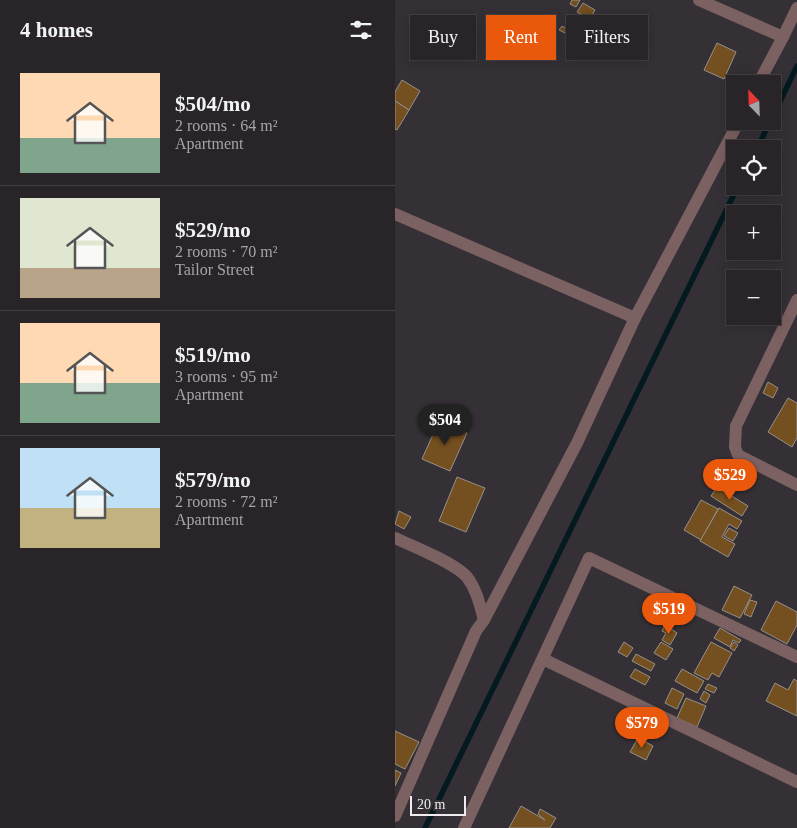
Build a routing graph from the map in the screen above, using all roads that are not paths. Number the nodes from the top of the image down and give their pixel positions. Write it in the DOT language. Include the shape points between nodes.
graph roads {
  1 [pos="699,0"];
  2 [pos="797,8"];
  3 [pos="783,37"];
  4 [pos="763,75"];
  5 [pos="734,130"];
  6 [pos="395,214"];
  7 [pos="797,300"];
  8 [pos="635,318"];
  9 [pos="797,485"];
  10 [pos="395,538"];
  11 [pos="484,620"];
  12 [pos="797,657"];
  13 [pos="543,659"];
  14 [pos="797,782"];
  15 [pos="395,816"];
  16 [pos="464,828"];
  1 -- 3 [label="street"];
  2 -- 3 [label="street"];
  3 -- 4 [label="street"];
  5 -- 8 [label="street"];
  6 -- 8 [label="street"];
  7 -- 9 [label="street" via="736,426 734,437 738,455"];
  8 -- 11 [label="street" via="577,443"];
  10 -- 11 [label="street" via="431,554 466,576 478,597"];
  11 -- 15 [label="street" via="476,631"];
  12 -- 13 [label="street" via="589,558"];
  13 -- 14 [label="street"];
  13 -- 16 [label="street"];
}
